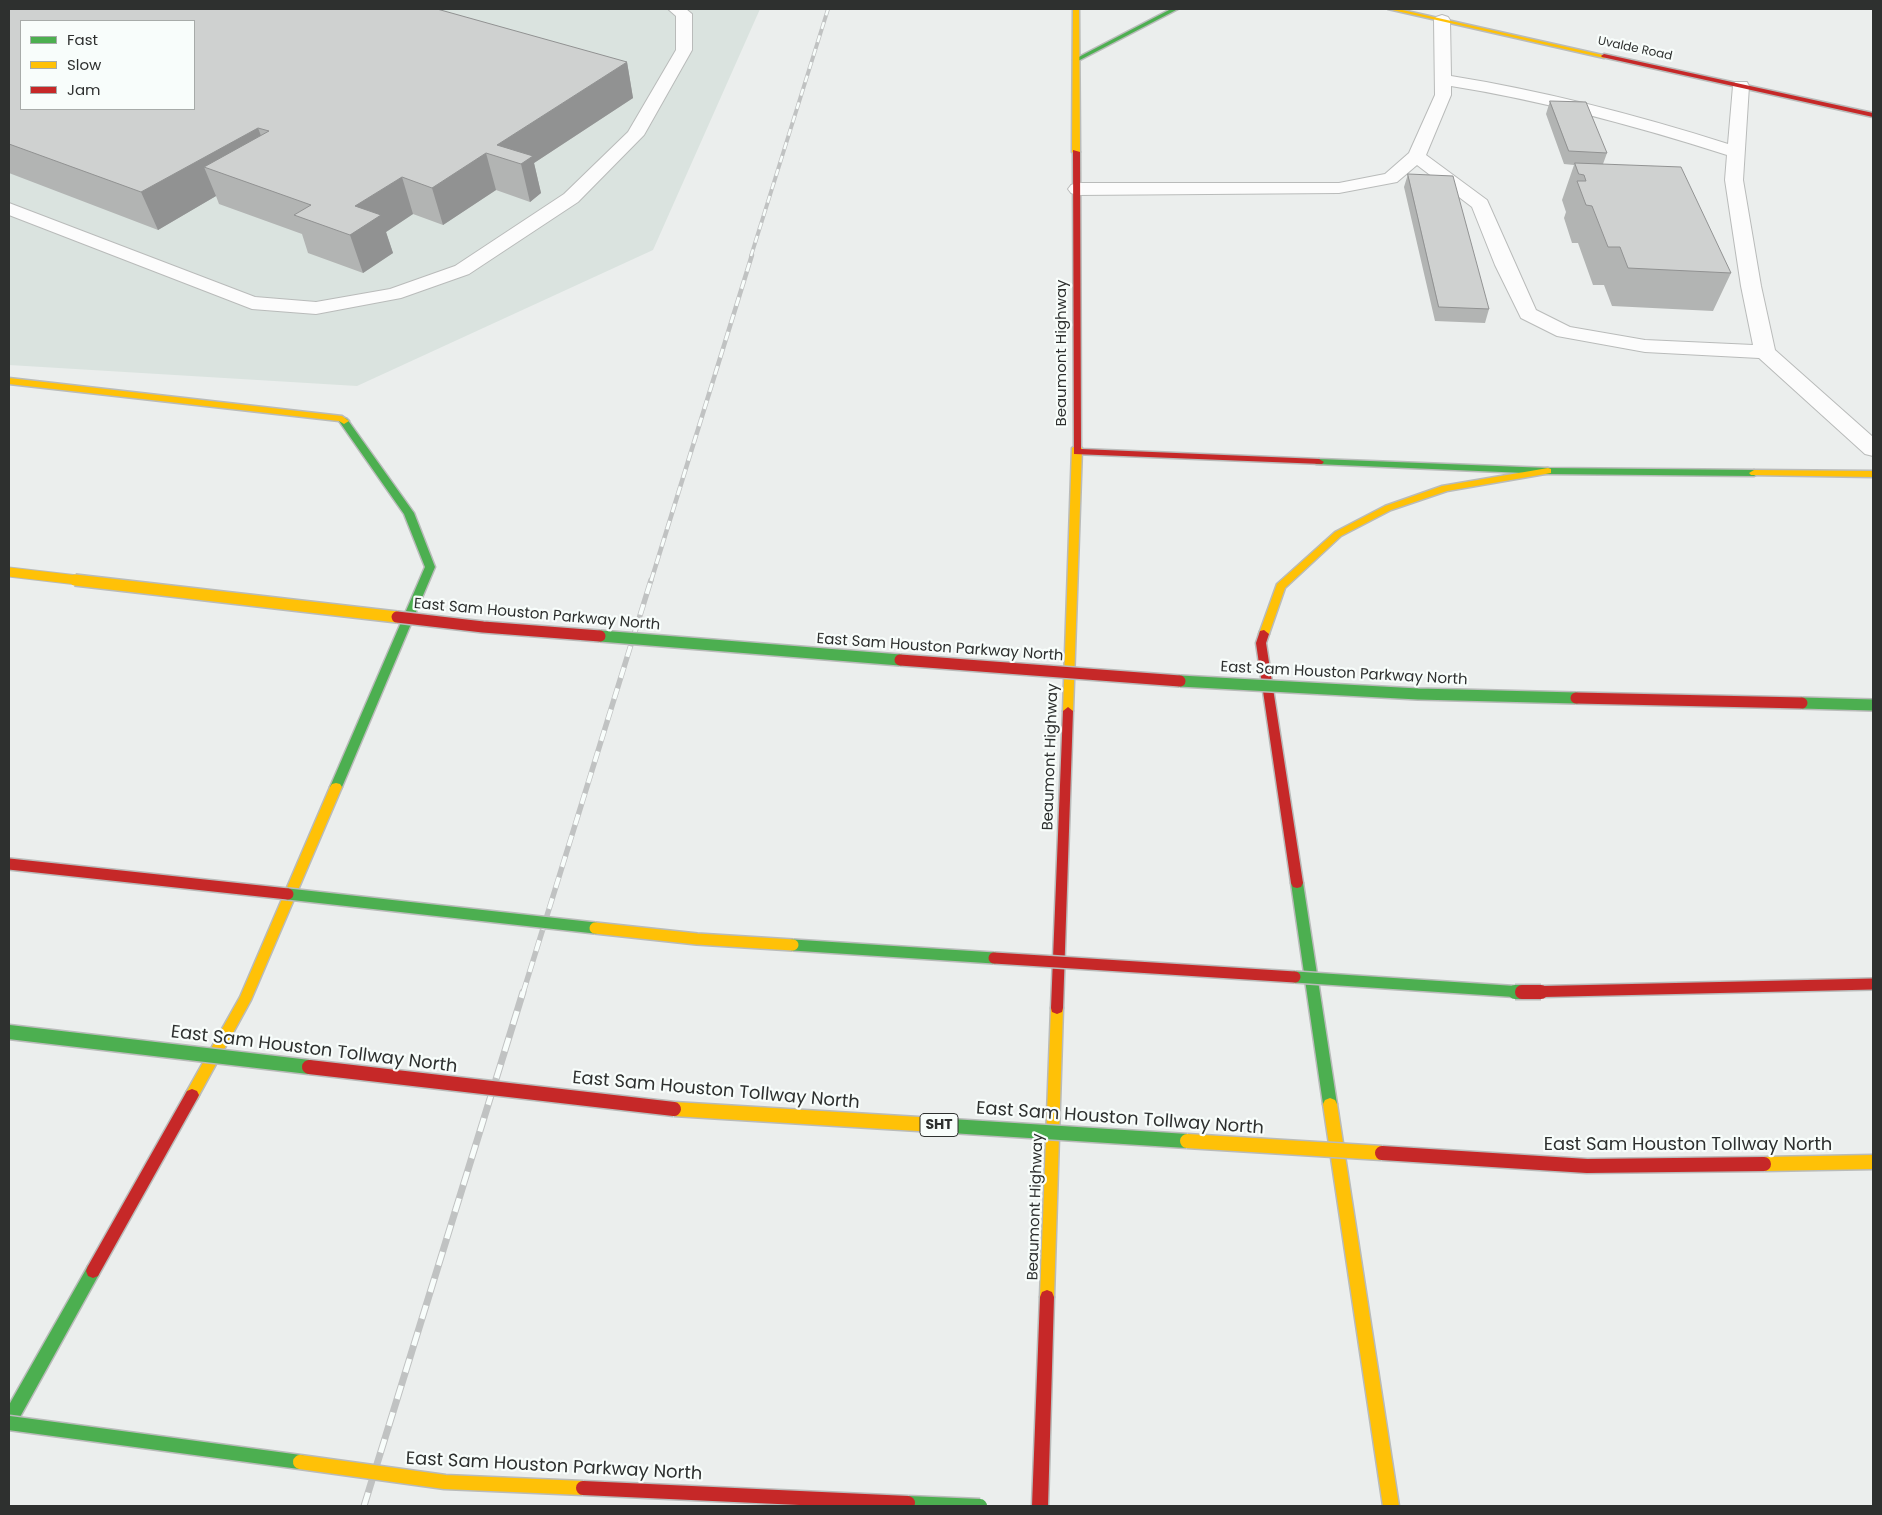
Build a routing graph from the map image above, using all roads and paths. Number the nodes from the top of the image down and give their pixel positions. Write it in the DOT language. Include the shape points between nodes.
graph roads {
  1 [pos="676,9"];
  2 [pos="1076,9"];
  3 [pos="1174,9"];
  4 [pos="1392,9"];
  5 [pos="1442,20"];
  6 [pos="1076,60"];
  7 [pos="1443,80"];
  8 [pos="1741,86"];
  9 [pos="1873,116"];
  10 [pos="1736,152"];
  11 [pos="1417,156"];
  12 [pos="1077,188"];
  13 [pos="9,209"];
  14 [pos="1765,352"];
  15 [pos="9,381"];
  16 [pos="1873,449"];
  17 [pos="1077,452"];
  18 [pos="1548,471"];
  19 [pos="1873,474"];
  20 [pos="9,572"];
  21 [pos="1873,705"];
  22 [pos="9,864"];
  23 [pos="1873,984"];
  24 [pos="9,1032"];
  25 [pos="1873,1162"];
  26 [pos="9,1421"];
  27 [pos="980,1506"];
  28 [pos="1040,1506"];
  29 [pos="1390,1506"];
  1 -- 13 [label="lane" via="684,14 684,50 635,135 571,198 470,265 394,294 316,308 252,303"];
  2 -- 6 [label="main road, Beaumont Highway"];
  3 -- 6 [label="main road"];
  4 -- 5 [label="main road, Uvalde Road"];
  5 -- 7 [label="lane"];
  5 -- 8 [label="main road, Uvalde Road"];
  6 -- 12 [label="main road, Beaumont Highway"];
  7 -- 10 [label="lane" via="1490,87 1668,130"];
  7 -- 11 [label="lane" via="1443,95"];
  8 -- 9 [label="main road, Uvalde Road"];
  8 -- 10 [label="lane"];
  10 -- 14 [label="lane" via="1734,180"];
  11 -- 12 [label="lane" via="1391,178 1338,188"];
  11 -- 14 [label="lane" via="1480,204 1528,314 1564,332 1645,346"];
  12 -- 17 [label="main road, Beaumont Highway"];
  14 -- 16 [label="lane"];
  15 -- 26 [label="main road" via="342,419 409,513 430,566 245,1000"];
  17 -- 18 [label="main road"];
  17 -- 28 [label="main road, Beaumont Highway"];
  18 -- 19 [label="main road"];
  18 -- 29 [label="main road" via="1445,488 1388,508 1338,534 1281,586 1260,643"];
  20 -- 21 [label="main road, East Sam Houston Parkway North, bridge" via="483,627 1134,678 1418,694"];
  22 -- 23 [label="main road, bridge" via="697,940 1537,993"];
  24 -- 25 [label="main road, East Sam Houston Tollway North / SHT, bridge" via="656,1108 1587,1166"];
  26 -- 27 [label="main road, East Sam Houston Parkway North, bridge" via="445,1482"];
}
